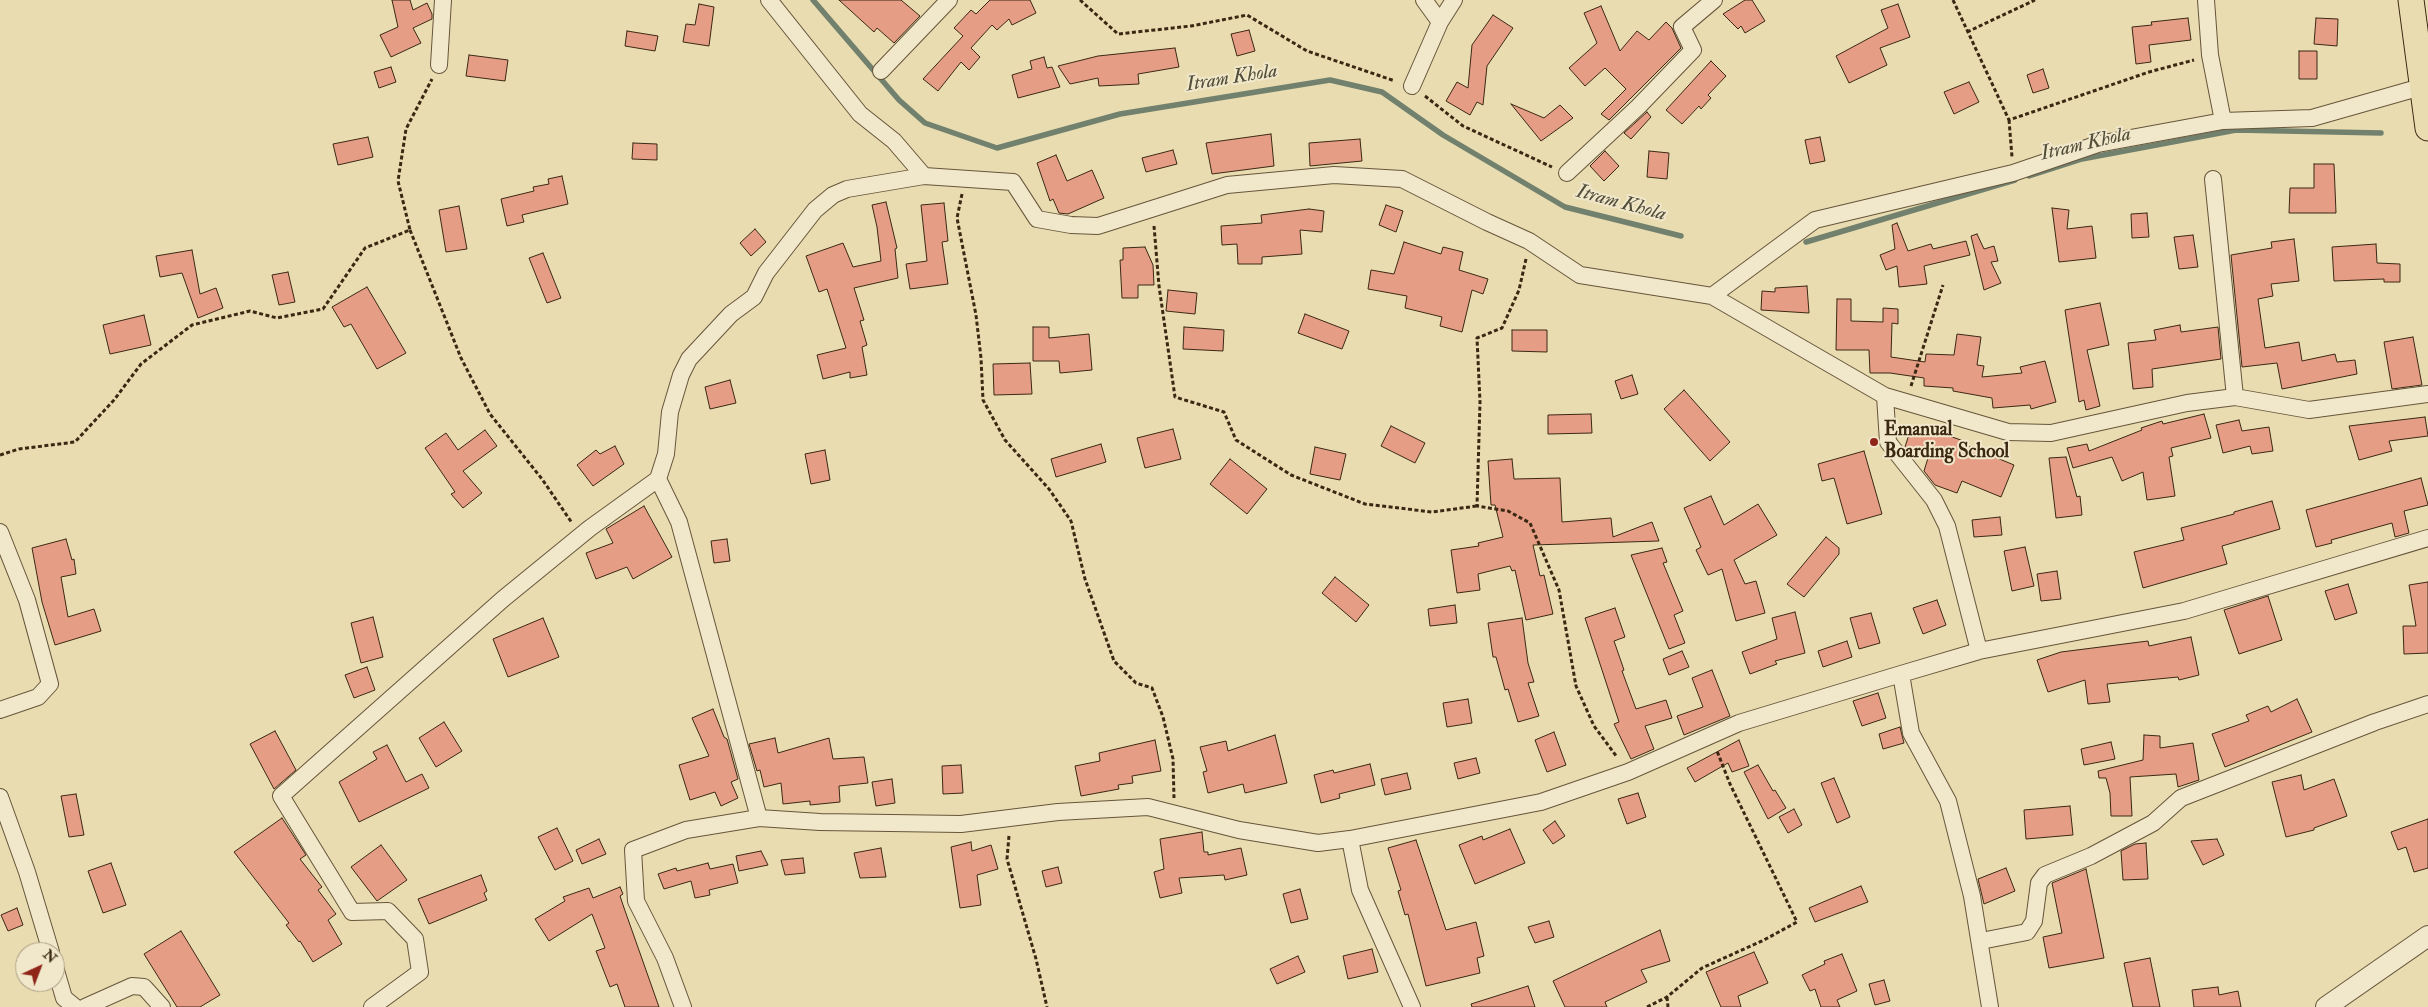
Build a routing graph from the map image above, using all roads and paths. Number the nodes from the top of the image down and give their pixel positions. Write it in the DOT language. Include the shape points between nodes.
graph roads {
  1 [pos="443,0"];
  2 [pos="770,0"];
  3 [pos="949,0"];
  4 [pos="1080,0"];
  5 [pos="1424,0"];
  6 [pos="1454,0"];
  7 [pos="1714,0"];
  8 [pos="1953,0"];
  9 [pos="2035,0"];
  10 [pos="2206,0"];
  11 [pos="2417,5"];
  12 [pos="1440,22"];
  13 [pos="1967,32"];
  14 [pos="2210,55"];
  15 [pos="439,65"];
  16 [pos="881,71"];
  17 [pos="1412,86"];
  18 [pos="2421,87"];
  19 [pos="2009,120"];
  20 [pos="2223,121"];
  21 [pos="2428,128"];
  22 [pos="1567,173"];
  23 [pos="2013,173"];
  24 [pos="924,176"];
  25 [pos="965,178"];
  26 [pos="2213,179"];
  27 [pos="1152,208"];
  28 [pos="410,230"];
  29 [pos="1530,241"];
  30 [pos="1943,285"];
  31 [pos="1712,296"];
  32 [pos="2428,394"];
  33 [pos="1885,396"];
  34 [pos="2235,398"];
  35 [pos="1906,401"];
  36 [pos="0,455"];
  37 [pos="658,479"];
  38 [pos="1476,506"];
  39 [pos="0,532"];
  40 [pos="580,536"];
  41 [pos="2428,538"];
  42 [pos="1979,650"];
  43 [pos="1901,674"];
  44 [pos="2428,704"];
  45 [pos="0,710"];
  46 [pos="1711,736"];
  47 [pos="1628,772"];
  48 [pos="0,797"];
  49 [pos="1175,814"];
  50 [pos="759,818"];
  51 [pos="1010,818"];
  52 [pos="1350,839"];
  53 [pos="2428,936"];
  54 [pos="1981,941"];
  55 [pos="47,942"];
  56 [pos="62,992"];
  57 [pos="1666,997"];
  58 [pos="75,1007"];
  59 [pos="85,1007"];
  60 [pos="162,1007"];
  61 [pos="372,1007"];
  62 [pos="683,1007"];
  63 [pos="1046,1007"];
  64 [pos="1412,1007"];
  65 [pos="1647,1007"];
  66 [pos="1668,1007"];
  67 [pos="1990,1007"];
  68 [pos="2326,1007"];
  1 -- 15 [label="street"];
  2 -- 24 [label="street" via="860,114 894,141"];
  3 -- 16 [label="street"];
  4 -- 17 [label="path" via="1118,34 1247,16 1307,52"];
  5 -- 12 [label="street"];
  6 -- 12 [label="street"];
  7 -- 22 [label="street" via="1682,26 1693,50"];
  8 -- 13 [label="path"];
  9 -- 13 [label="path"];
  10 -- 14 [label="street"];
  11 -- 18 [label="main road"];
  12 -- 17 [label="street"];
  13 -- 19 [label="path"];
  14 -- 19 [label="path" via="2149,72"];
  14 -- 20 [label="street"];
  15 -- 28 [label="path" via="406,129 398,181"];
  17 -- 22 [label="path" via="1463,126"];
  18 -- 20 [label="street" via="2312,118"];
  18 -- 21 [label="main road"];
  19 -- 23 [label="path"];
  20 -- 23 [label="street" via="2098,144"];
  23 -- 31 [label="street" via="1815,220"];
  24 -- 25 [label="street"];
  24 -- 37 [label="street" via="847,188 815,210 771,265 754,297 731,314 689,359 680,375 670,412 666,454"];
  25 -- 27 [label="street" via="1013,182 1038,219 1072,225 1098,226"];
  25 -- 49 [label="path" via="957,218 976,315 983,400 1005,440 1049,489 1071,521 1085,579 1114,661 1136,683 1152,688 1173,759"];
  26 -- 34 [label="street"];
  27 -- 29 [label="street" via="1227,186 1334,175 1402,179"];
  27 -- 38 [label="path" via="1175,397 1224,412 1236,440 1291,475 1365,504 1432,512"];
  28 -- 36 [label="path" via="365,248 323,309 277,318 250,311 192,326 141,364 114,400 75,442 19,448"];
  28 -- 40 [label="path" via="461,358 490,414 542,479"];
  29 -- 31 [label="street" via="1580,275"];
  29 -- 38 [label="path" via="1519,290 1502,328 1477,338 1480,402"];
  30 -- 35 [label="path"];
  31 -- 33 [label="street"];
  32 -- 34 [label="street" via="2308,410"];
  33 -- 35 [label="street"];
  33 -- 42 [label="street" via="1888,442 1934,500 1946,526"];
  34 -- 35 [label="street" via="2187,403 2051,433 2008,432"];
  37 -- 40 [label="street"];
  37 -- 50 [label="street" via="679,522"];
  38 -- 47 [label="path" via="1508,512 1530,523 1558,590 1576,686 1594,726"];
  39 -- 45 [label="street" via="27,600 50,684 38,697"];
  40 -- 61 [label="street" via="281,796 352,912 388,911 415,939 420,972"];
  41 -- 42 [label="street" via="2184,611"];
  42 -- 43 [label="street"];
  43 -- 46 [label="street" via="1739,723"];
  43 -- 54 [label="street" via="1911,733 1948,802"];
  44 -- 54 [label="street" via="2181,798 2153,823 2092,856 2045,875 2039,883 2034,921 2027,932"];
  46 -- 47 [label="street"];
  46 -- 57 [label="path" via="1730,784 1797,922 1702,968"];
  47 -- 52 [label="street" via="1541,802"];
  48 -- 55 [label="street"];
  49 -- 51 [label="street" via="1148,807"];
  49 -- 52 [label="street" via="1239,830 1318,843"];
  50 -- 51 [label="street" via="961,824"];
  50 -- 62 [label="street" via="686,830 633,850 636,901 665,958"];
  51 -- 63 [label="path" via="1007,859 1036,958"];
  52 -- 64 [label="street" via="1360,890"];
  53 -- 68 [label="street"];
  54 -- 67 [label="street"];
  56 -- 58 [label="street" via="64,998"];
  57 -- 65 [label="path"];
  57 -- 66 [label="path"];
  59 -- 60 [label="street" via="132,986 144,988"];
}
